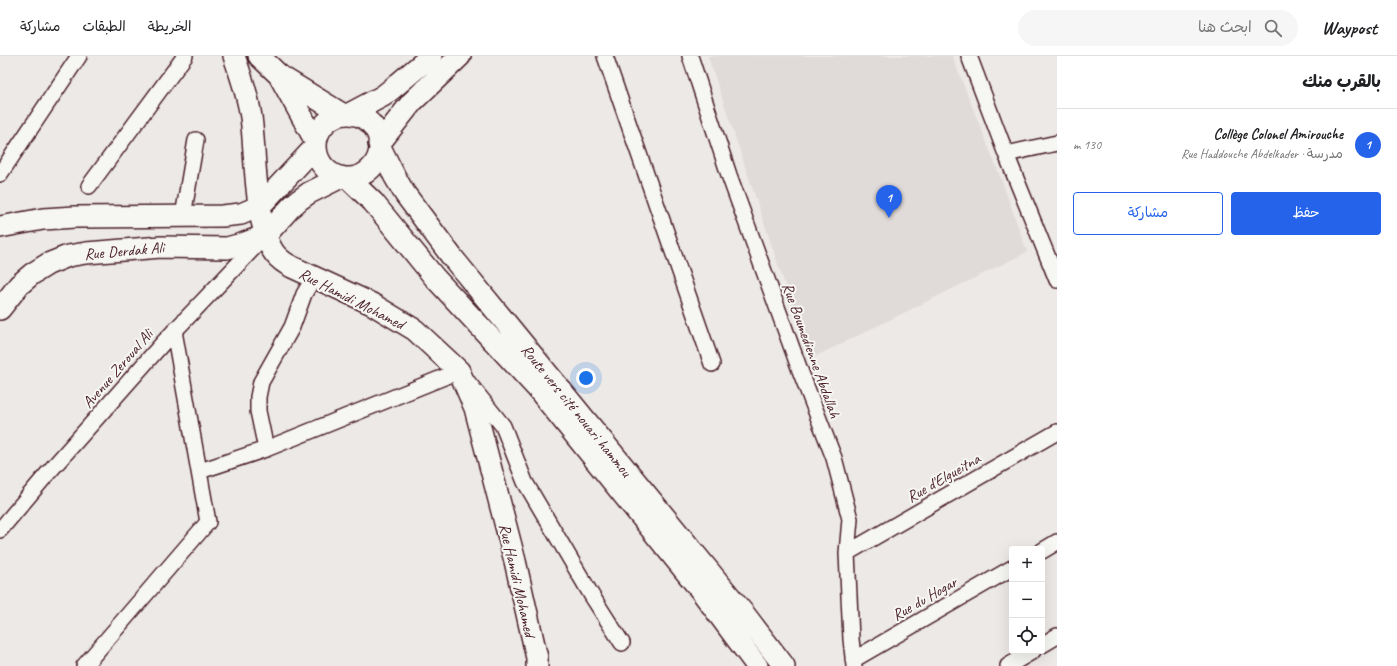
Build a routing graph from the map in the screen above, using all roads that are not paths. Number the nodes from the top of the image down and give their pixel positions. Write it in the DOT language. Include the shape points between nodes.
graph roads {
  1 [pos="80,56"];
  2 [pos="185,56"];
  3 [pos="234,56"];
  4 [pos="259,56"];
  5 [pos="431,56"];
  6 [pos="460,56"];
  7 [pos="605,56"];
  8 [pos="690,56"];
  9 [pos="969,56"];
  10 [pos="280,76"];
  11 [pos="345,114"];
  12 [pos="196,140"];
  13 [pos="1057,143"];
  14 [pos="316,144"];
  15 [pos="380,145"];
  16 [pos="1006,154"];
  17 [pos="0,174"];
  18 [pos="345,177"];
  19 [pos="89,186"];
  20 [pos="260,206"];
  21 [pos="183,216"];
  22 [pos="0,227"];
  23 [pos="266,235"];
  24 [pos="314,277"];
  25 [pos="1057,280"];
  26 [pos="0,309"];
  27 [pos="174,331"];
  28 [pos="712,364"];
  29 [pos="459,371"];
  30 [pos="1057,432"];
  31 [pos="266,449"];
  32 [pos="200,471"];
  33 [pos="0,530"];
  34 [pos="1057,542"];
  35 [pos="1045,549"];
  36 [pos="847,553"];
  37 [pos="1009,570"];
  38 [pos="1057,636"];
  39 [pos="622,642"];
  40 [pos="1045,643"];
  41 [pos="1028,654"];
  42 [pos="854,663"];
  43 [pos="84,666"];
  44 [pos="537,666"];
  45 [pos="757,666"];
  46 [pos="784,666"];
  47 [pos="1008,666"];
  1 -- 17 [label="street"];
  2 -- 19 [label="street"];
  3 -- 20 [label="street, Rue Hamidi Mohamed" via="251,116"];
  4 -- 10 [label="street"];
  5 -- 11 [label="street" via="383,96"];
  6 -- 15 [label="street" via="412,102"];
  7 -- 28 [label="street"];
  8 -- 36 [label="street, Rue Boumedienne Abdallah" via="729,175 834,458 850,519"];
  9 -- 16 [label="street"];
  10 -- 11 [label="street"];
  10 -- 14 [label="street"];
  11 -- 14 [label="street" via="325,124 319,132"];
  11 -- 15 [label="street" via="358,116 373,126"];
  12 -- 21 [label="street"];
  13 -- 16 [label="street"];
  14 -- 18 [label="street" via="323,166 332,173"];
  14 -- 20 [label="street"];
  15 -- 18 [label="street" via="373,165 362,174"];
  15 -- 46 [label="street, Route vers cité nouari hammou" via="405,194 452,257"];
  16 -- 25 [label="street"];
  18 -- 23 [label="street" via="300,200"];
  18 -- 45 [label="street, Route vers cité nouari hammou" via="373,202 435,278 537,388 702,592"];
  20 -- 21 [label="street" via="232,216"];
  20 -- 23 [label="street, Rue Hamidi Mohamed"];
  21 -- 22 [label="street" via="43,218"];
  23 -- 24 [label="street, Rue Hamidi Mohamed" via="273,251 283,262"];
  23 -- 26 [label="street, Rue Derdak Ali" via="227,248 161,247 68,256 32,274 19,285"];
  23 -- 27 [label="street, Avenue Zeroual Ali"];
  24 -- 29 [label="street, Rue Hamidi Mohamed" via="372,304 415,330"];
  24 -- 31 [label="street" via="304,294 292,327 261,382 258,411"];
  27 -- 32 [label="street"];
  27 -- 33 [label="street, Avenue Zeroual Ali"];
  29 -- 31 [label="street"];
  29 -- 39 [label="street" via="503,426 525,482"];
  29 -- 44 [label="street, Rue Hamidi Mohamed" via="475,408 515,560"];
  30 -- 36 [label="street, Rue d'Elgueitna"];
  31 -- 32 [label="street"];
  32 -- 43 [label="street" via="208,522"];
  34 -- 35 [label="street"];
  36 -- 42 [label="street, Rue Boumedienne Abdallah"];
  37 -- 42 [label="street, Rue du Hogar"];
  38 -- 40 [label="street"];
  41 -- 47 [label="street"];
}
